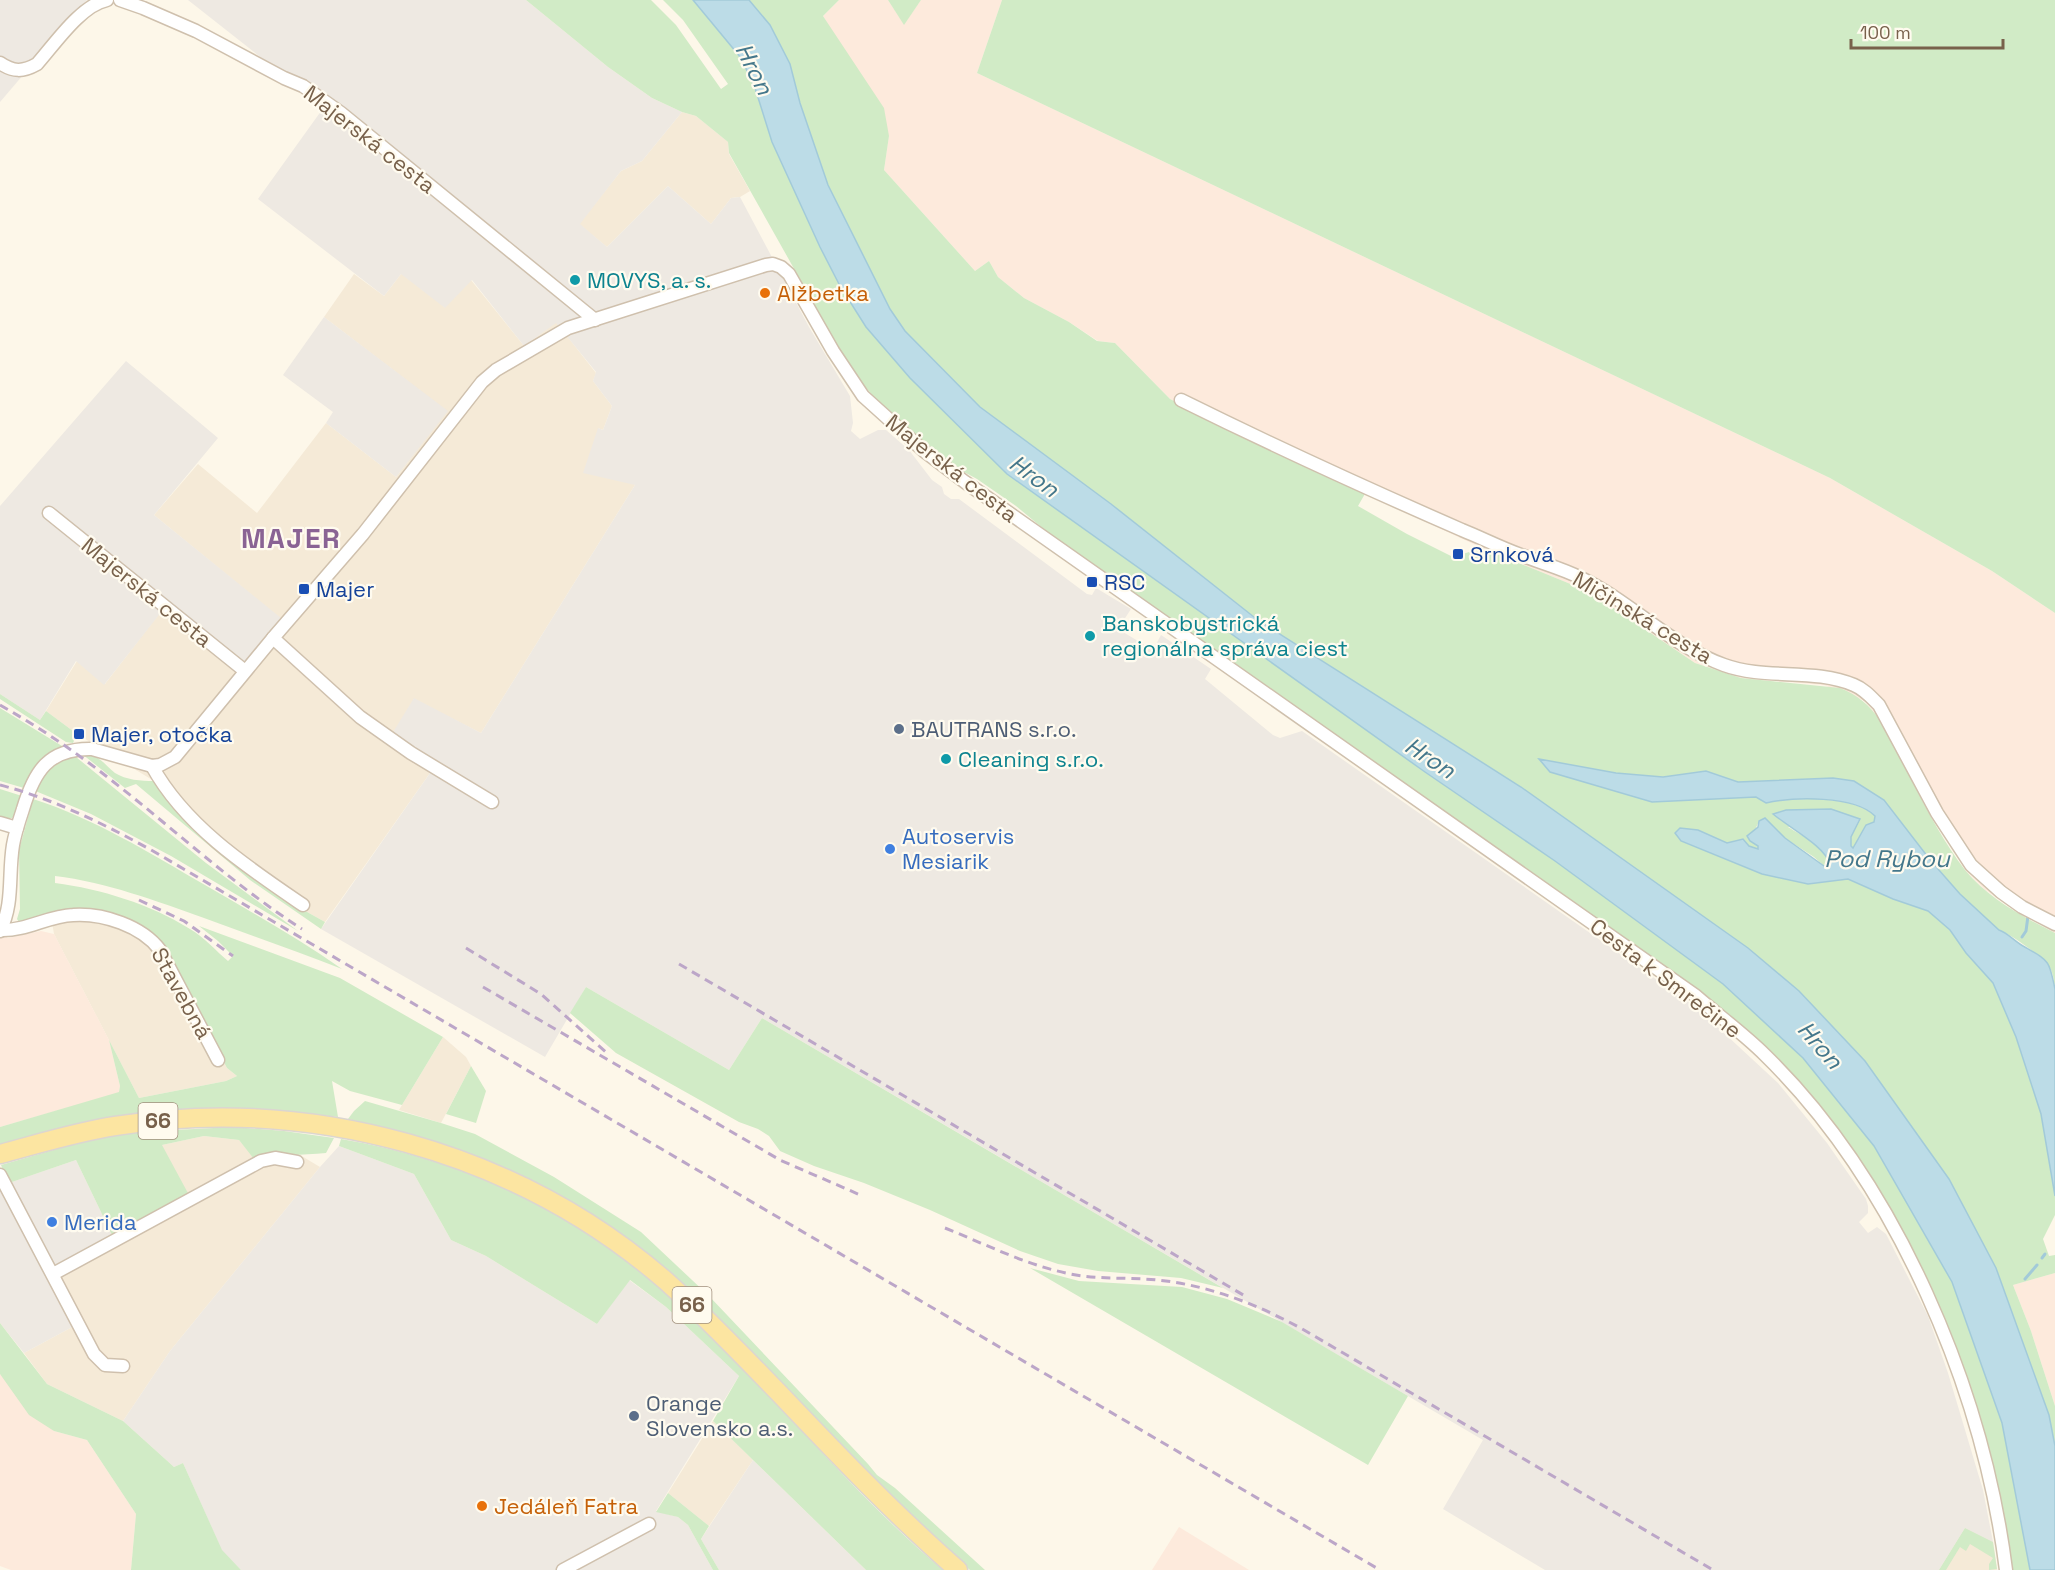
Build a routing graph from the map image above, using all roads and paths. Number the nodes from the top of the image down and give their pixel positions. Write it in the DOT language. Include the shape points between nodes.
graph roads {
  1 [pos="107,0"];
  2 [pos="120,0"];
  3 [pos="0,63"];
  4 [pos="595,320"];
  5 [pos="1181,400"];
  6 [pos="49,513"];
  7 [pos="1151,613"];
  8 [pos="273,638"];
  9 [pos="245,671"];
  10 [pos="152,766"];
  11 [pos="492,802"];
  12 [pos="0,823"];
  13 [pos="17,828"];
  14 [pos="303,905"];
  15 [pos="2055,924"];
  16 [pos="0,931"];
  17 [pos="218,1060"];
  18 [pos="4,1153"];
  19 [pos="297,1162"];
  20 [pos="0,1174"];
  21 [pos="52,1274"];
  22 [pos="123,1366"];
  23 [pos="648,1524"];
  24 [pos="563,1570"];
  25 [pos="958,1570"];
  26 [pos="2006,1570"];
  1 -- 3 [label="street" via="81,15 37,64 12,70"];
  2 -- 4 [label="street, Majerská cesta" via="196,31 303,86"];
  4 -- 7 [label="street, Majerská cesta" via="766,265 781,267 794,281 853,383 886,418 960,478"];
  4 -- 8 [label="street, Majerská cesta" via="560,332 482,382 363,534"];
  5 -- 15 [label="street, Mičinská cesta" via="1394,500 1579,577 1715,662 1856,685 1869,694 1887,718 1937,813 1971,865 2022,907"];
  6 -- 9 [label="street, Majerská cesta"];
  7 -- 26 [label="street, Cesta k Smrečine" via="1696,996 1787,1079 1851,1159 1913,1264 1968,1399 1995,1504"];
  8 -- 9 [label="street, Majerská cesta"];
  8 -- 11 [label="street" via="375,728"];
  9 -- 10 [label="street, Majerská cesta" via="175,756"];
  10 -- 13 [label="street, Stavebná" via="92,749 72,750 54,757 39,769 30,786"];
  10 -- 14 [label="street" via="164,788 198,824 241,861"];
  12 -- 13 [label="street"];
  13 -- 16 [label="street, Stavebná" via="10,901"];
  16 -- 17 [label="street, Stavebná" via="15,931 72,915 93,916 138,930 160,950"];
  18 -- 25 [label="main road, 66" via="84,1132 143,1123 228,1118 364,1131 430,1150 511,1181 571,1213 668,1283 879,1497"];
  19 -- 21 [label="street" via="275,1158 261,1161"];
  20 -- 21 [label="street"];
  21 -- 22 [label="street" via="99,1361"];
  23 -- 24 [label="street"];
}
